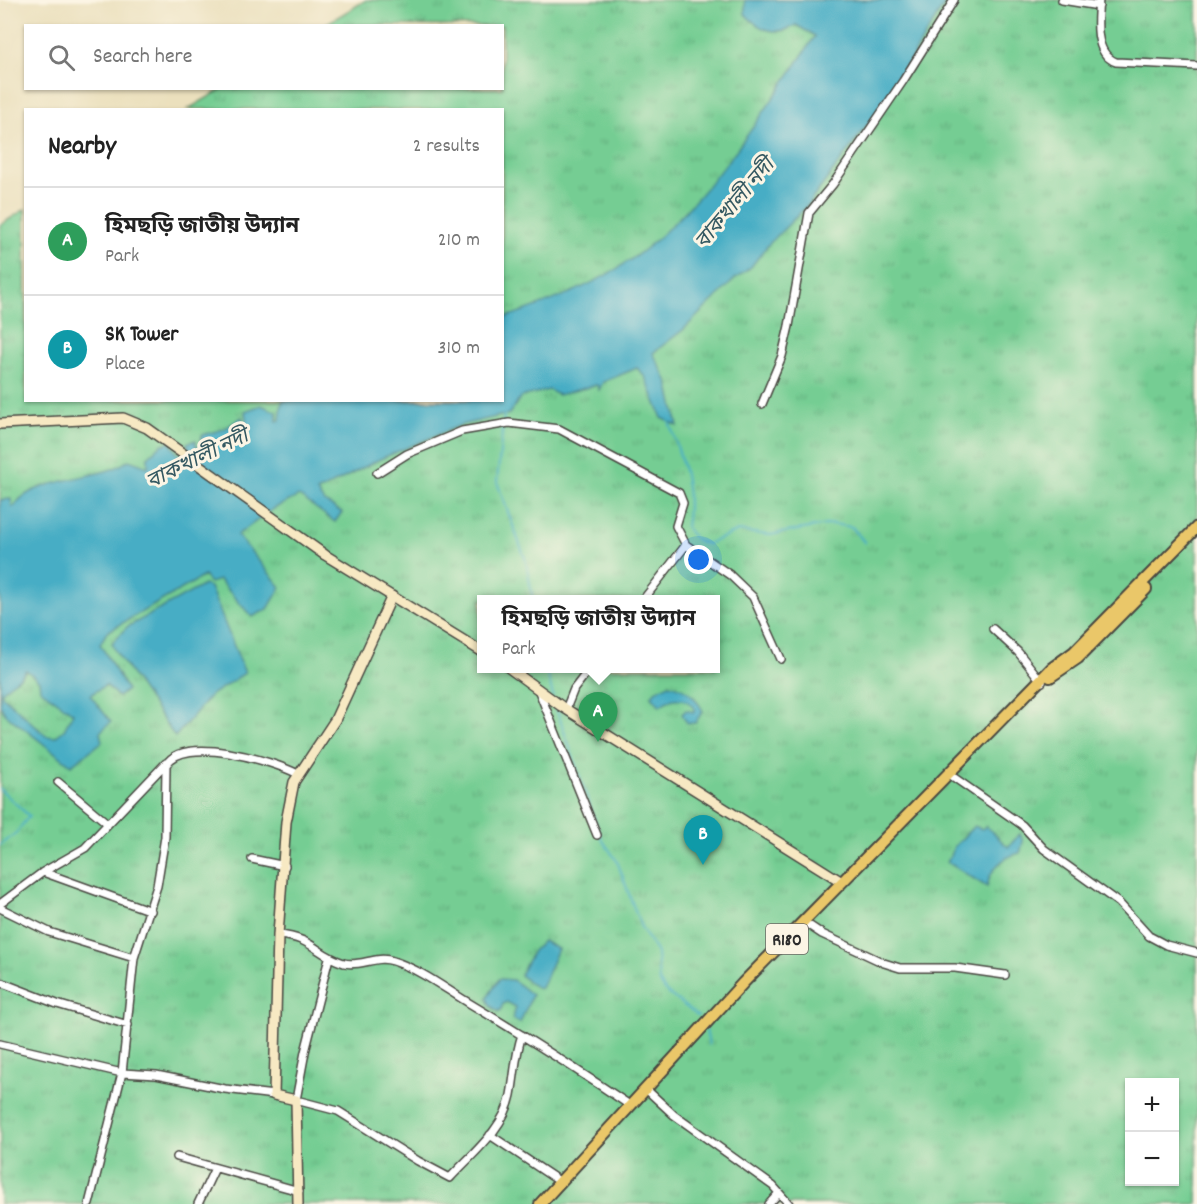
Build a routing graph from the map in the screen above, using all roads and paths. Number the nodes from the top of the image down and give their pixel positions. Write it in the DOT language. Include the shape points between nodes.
graph roads {
  1 [pos="954,0"];
  2 [pos="1062,0"];
  3 [pos="1099,3"];
  4 [pos="1197,66"];
  5 [pos="762,404"];
  6 [pos="0,424"];
  7 [pos="377,473"];
  8 [pos="1197,527"];
  9 [pos="1197,537"];
  10 [pos="686,545"];
  11 [pos="647,595"];
  12 [pos="392,596"];
  13 [pos="993,629"];
  14 [pos="477,649"];
  15 [pos="781,659"];
  16 [pos="515,673"];
  17 [pos="587,673"];
  18 [pos="1042,682"];
  19 [pos="538,689"];
  20 [pos="564,708"];
  21 [pos="168,761"];
  22 [pos="298,774"];
  23 [pos="949,774"];
  24 [pos="58,782"];
  25 [pos="107,823"];
  26 [pos="597,835"];
  27 [pos="252,859"];
  28 [pos="285,866"];
  29 [pos="43,872"];
  30 [pos="842,882"];
  31 [pos="0,906"];
  32 [pos="151,911"];
  33 [pos="804,922"];
  34 [pos="278,935"];
  35 [pos="1197,953"];
  36 [pos="134,958"];
  37 [pos="329,958"];
  38 [pos="1005,975"];
  39 [pos="0,982"];
  40 [pos="128,1025"];
  41 [pos="522,1035"];
  42 [pos="0,1044"];
  43 [pos="122,1073"];
  44 [pos="647,1090"];
  45 [pos="274,1095"];
  46 [pos="296,1100"];
  47 [pos="631,1106"];
  48 [pos="490,1135"];
  49 [pos="177,1157"];
  50 [pos="215,1168"];
  51 [pos="559,1181"];
  52 [pos="299,1191"];
  53 [pos="778,1194"];
  54 [pos="89,1204"];
  55 [pos="198,1204"];
  56 [pos="298,1204"];
  57 [pos="540,1204"];
  58 [pos="769,1204"];
  59 [pos="789,1204"];
  1 -- 5 [label="street" via="857,148 809,213 787,336"];
  2 -- 3 [label="street"];
  3 -- 4 [label="street" via="1101,50 1106,58 1116,62"];
  6 -- 12 [label="main road" via="123,418 147,428 325,555"];
  7 -- 10 [label="street" via="407,454 462,431 509,423 559,429 679,493 682,503 676,526"];
  8 -- 18 [label="main road, R180"];
  9 -- 18 [label="main road, R180" via="1078,658"];
  10 -- 11 [label="street"];
  10 -- 15 [label="street" via="730,575 753,597"];
  12 -- 14 [label="main road"];
  12 -- 22 [label="main road" via="335,720"];
  13 -- 18 [label="street"];
  16 -- 19 [label="main road"];
  17 -- 20 [label="street"];
  18 -- 23 [label="main road, R180"];
  19 -- 20 [label="main road"];
  19 -- 26 [label="street"];
  20 -- 30 [label="main road"];
  21 -- 22 [label="street" via="186,752 248,756"];
  21 -- 25 [label="street"];
  21 -- 32 [label="street" via="165,837"];
  22 -- 28 [label="main road" via="286,822"];
  23 -- 30 [label="main road, R180"];
  23 -- 35 [label="street" via="1119,903 1149,936"];
  24 -- 25 [label="street"];
  25 -- 29 [label="street" via="85,848"];
  27 -- 28 [label="street"];
  28 -- 34 [label="main road"];
  29 -- 31 [label="street"];
  29 -- 32 [label="street"];
  30 -- 33 [label="main road, R180"];
  31 -- 36 [label="street" via="49,932"];
  32 -- 36 [label="street"];
  33 -- 38 [label="street" via="900,968 955,968"];
  33 -- 44 [label="main road, R180"];
  34 -- 37 [label="street" via="298,937"];
  34 -- 45 [label="main road"];
  36 -- 40 [label="street" via="129,979"];
  37 -- 41 [label="street" via="357,964 383,958 393,961 433,980"];
  37 -- 46 [label="street"];
  39 -- 40 [label="street"];
  40 -- 43 [label="street"];
  41 -- 47 [label="street"];
  41 -- 48 [label="street" via="514,1060 511,1095 500,1124"];
  42 -- 43 [label="street"];
  43 -- 45 [label="street"];
  43 -- 54 [label="street"];
  44 -- 47 [label="main road, R180"];
  44 -- 53 [label="street" via="674,1115 773,1186"];
  45 -- 46 [label="main road"];
  46 -- 48 [label="street" via="338,1111 450,1178"];
  46 -- 52 [label="main road"];
  47 -- 51 [label="main road, R180"];
  48 -- 51 [label="street"];
  49 -- 50 [label="street"];
  50 -- 52 [label="street"];
  50 -- 55 [label="street"];
  51 -- 57 [label="main road, R180"];
  52 -- 56 [label="main road"];
  53 -- 58 [label="street"];
  53 -- 59 [label="street"];
}
